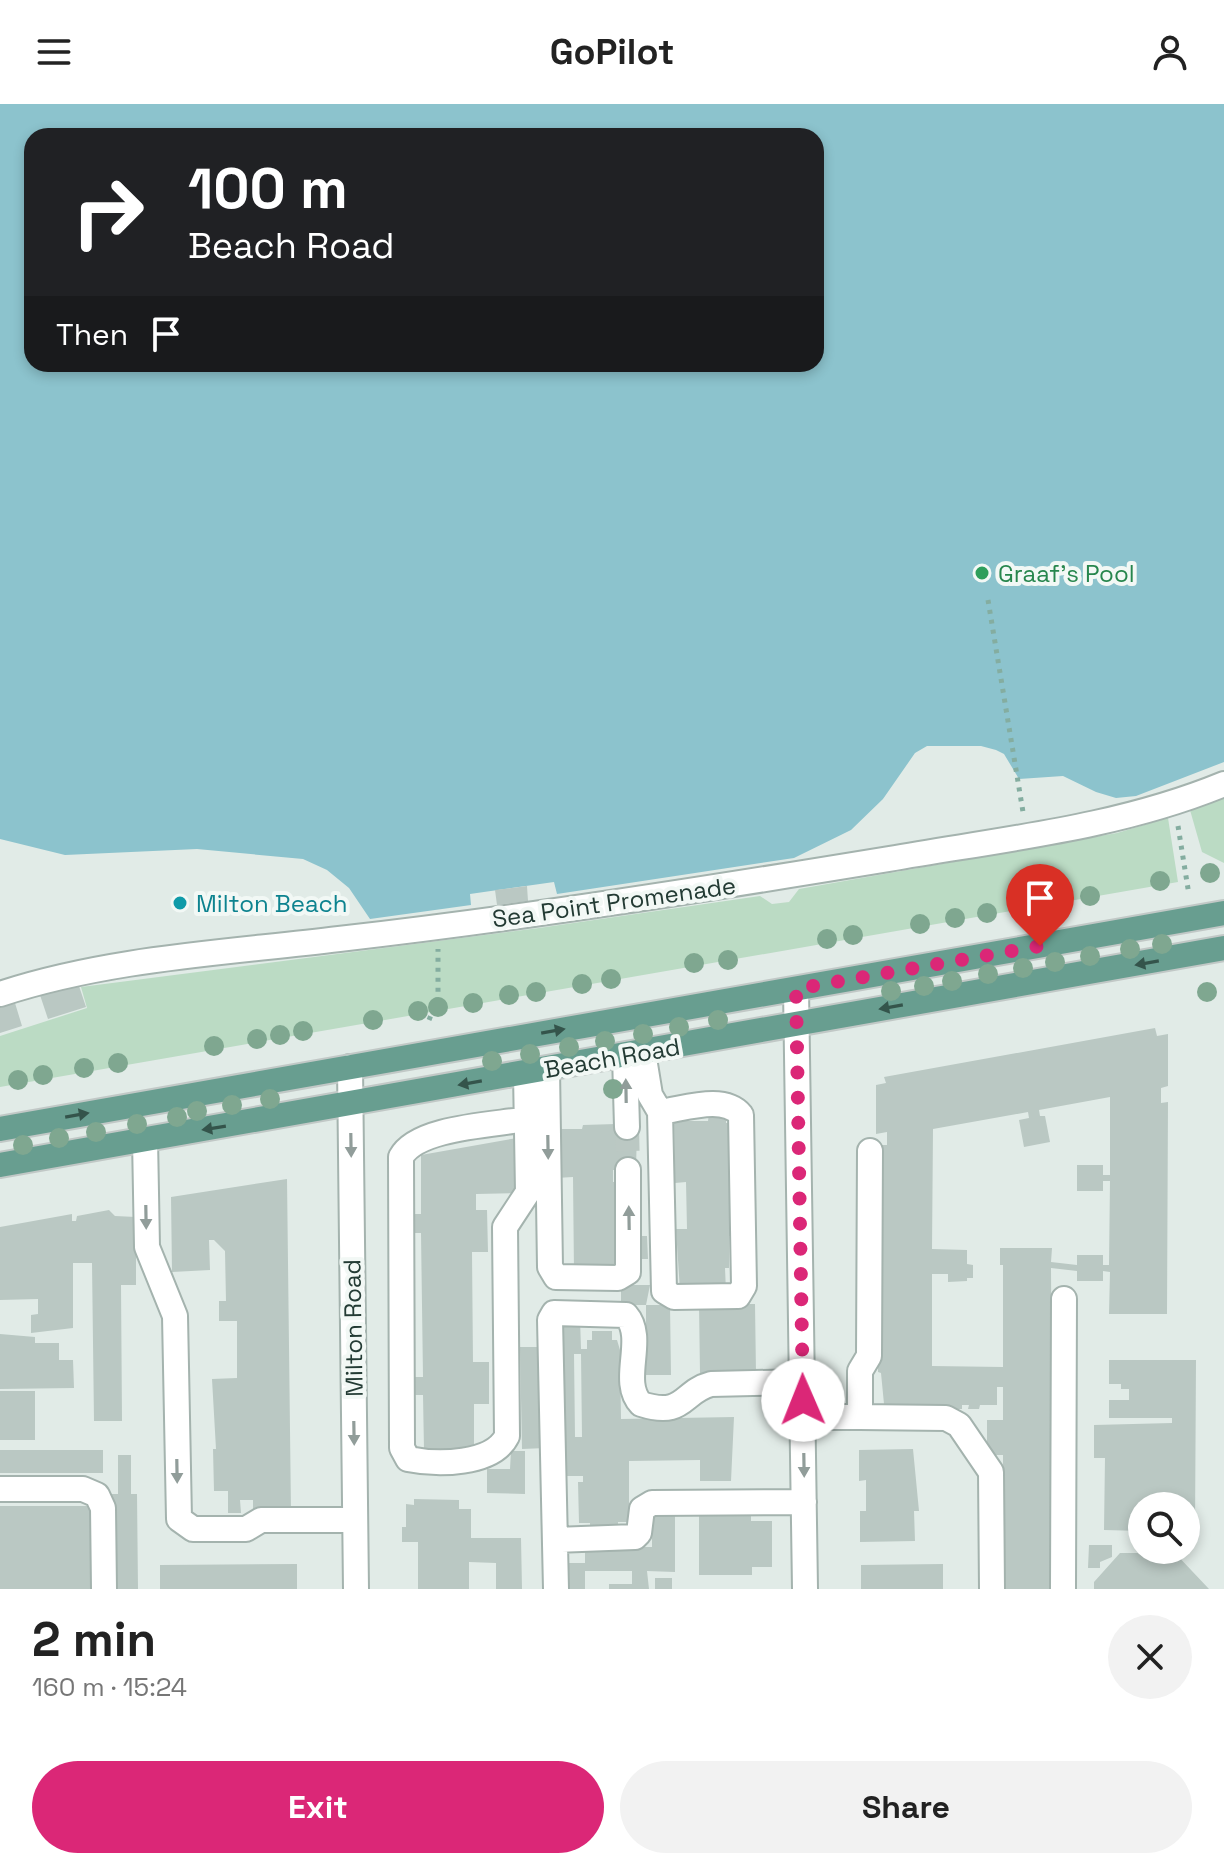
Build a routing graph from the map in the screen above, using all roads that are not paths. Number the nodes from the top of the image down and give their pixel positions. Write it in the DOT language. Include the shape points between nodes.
graph roads {
  1 [pos="1224,784"];
  2 [pos="1224,913"];
  3 [pos="1224,948"];
  4 [pos="796,989"];
  5 [pos="0,994"];
  6 [pos="797,1023"];
  7 [pos="634,1054"];
  8 [pos="350,1067"];
  9 [pos="536,1071"];
  10 [pos="351,1106"];
  11 [pos="660,1112"];
  12 [pos="527,1119"];
  13 [pos="627,1127"];
  14 [pos="0,1129"];
  15 [pos="145,1139"];
  16 [pos="870,1151"];
  17 [pos="0,1165"];
  18 [pos="628,1170"];
  19 [pos="1064,1299"];
  20 [pos="803,1382"];
  21 [pos="803,1417"];
  22 [pos="860,1417"];
  23 [pos="0,1489"];
  24 [pos="804,1502"];
  25 [pos="355,1520"];
  26 [pos="555,1540"];
  27 [pos="104,1589"];
  28 [pos="356,1589"];
  29 [pos="556,1589"];
  30 [pos="805,1589"];
  31 [pos="992,1589"];
  32 [pos="1063,1589"];
  1 -- 5 [label="street, Sea Point Promenade" via="1114,821 439,928 94,968"];
  2 -- 4 [label="main road, Beach Road"];
  3 -- 6 [label="main road, Beach Road, one-way"];
  4 -- 6 [label="street"];
  8 -- 4 [label="main road, Beach Road, one-way"];
  6 -- 7 [label="main road, Beach Road"];
  6 -- 20 [label="street"];
  7 -- 9 [label="main road, Beach Road"];
  7 -- 11 [label="street"];
  13 -- 7 [label="street, one-way"];
  8 -- 10 [label="street, Milton Road"];
  14 -- 8 [label="main road, Beach Road, one-way"];
  9 -- 10 [label="main road, Beach Road, one-way"];
  9 -- 12 [label="street"];
  9 -- 18 [label="street, one-way" via="550,1267 556,1277 618,1278 628,1272"];
  10 -- 15 [label="main road, Beach Road, one-way"];
  10 -- 25 [label="street, Milton Road, one-way"];
  11 -- 11 [label="street" via="664,1291 674,1297 738,1296 744,1286 741,1115 721,1104"];
  12 -- 12 [label="street" via="527,1199 505,1227 507,1436 486,1458 408,1459 402,1448 401,1157 424,1137"];
  15 -- 17 [label="main road, Beach Road"];
  15 -- 25 [label="street, one-way" via="147,1247 175,1316 179,1519 193,1529 246,1529 261,1520"];
  16 -- 22 [label="street" via="869,1356 860,1371"];
  19 -- 32 [label="street"];
  20 -- 21 [label="street"];
  20 -- 26 [label="street" via="711,1384 680,1406 648,1407 635,1399 633,1329 626,1315 554,1313 550,1320"];
  21 -- 22 [label="street"];
  21 -- 24 [label="street, one-way"];
  22 -- 31 [label="street" via="946,1418 959,1425 991,1472"];
  23 -- 27 [label="street" via="83,1489 97,1495 103,1508"];
  24 -- 26 [label="street" via="652,1503 642,1509 635,1537"];
  24 -- 30 [label="street"];
  25 -- 28 [label="street, Milton Road"];
  26 -- 29 [label="street"];
}
